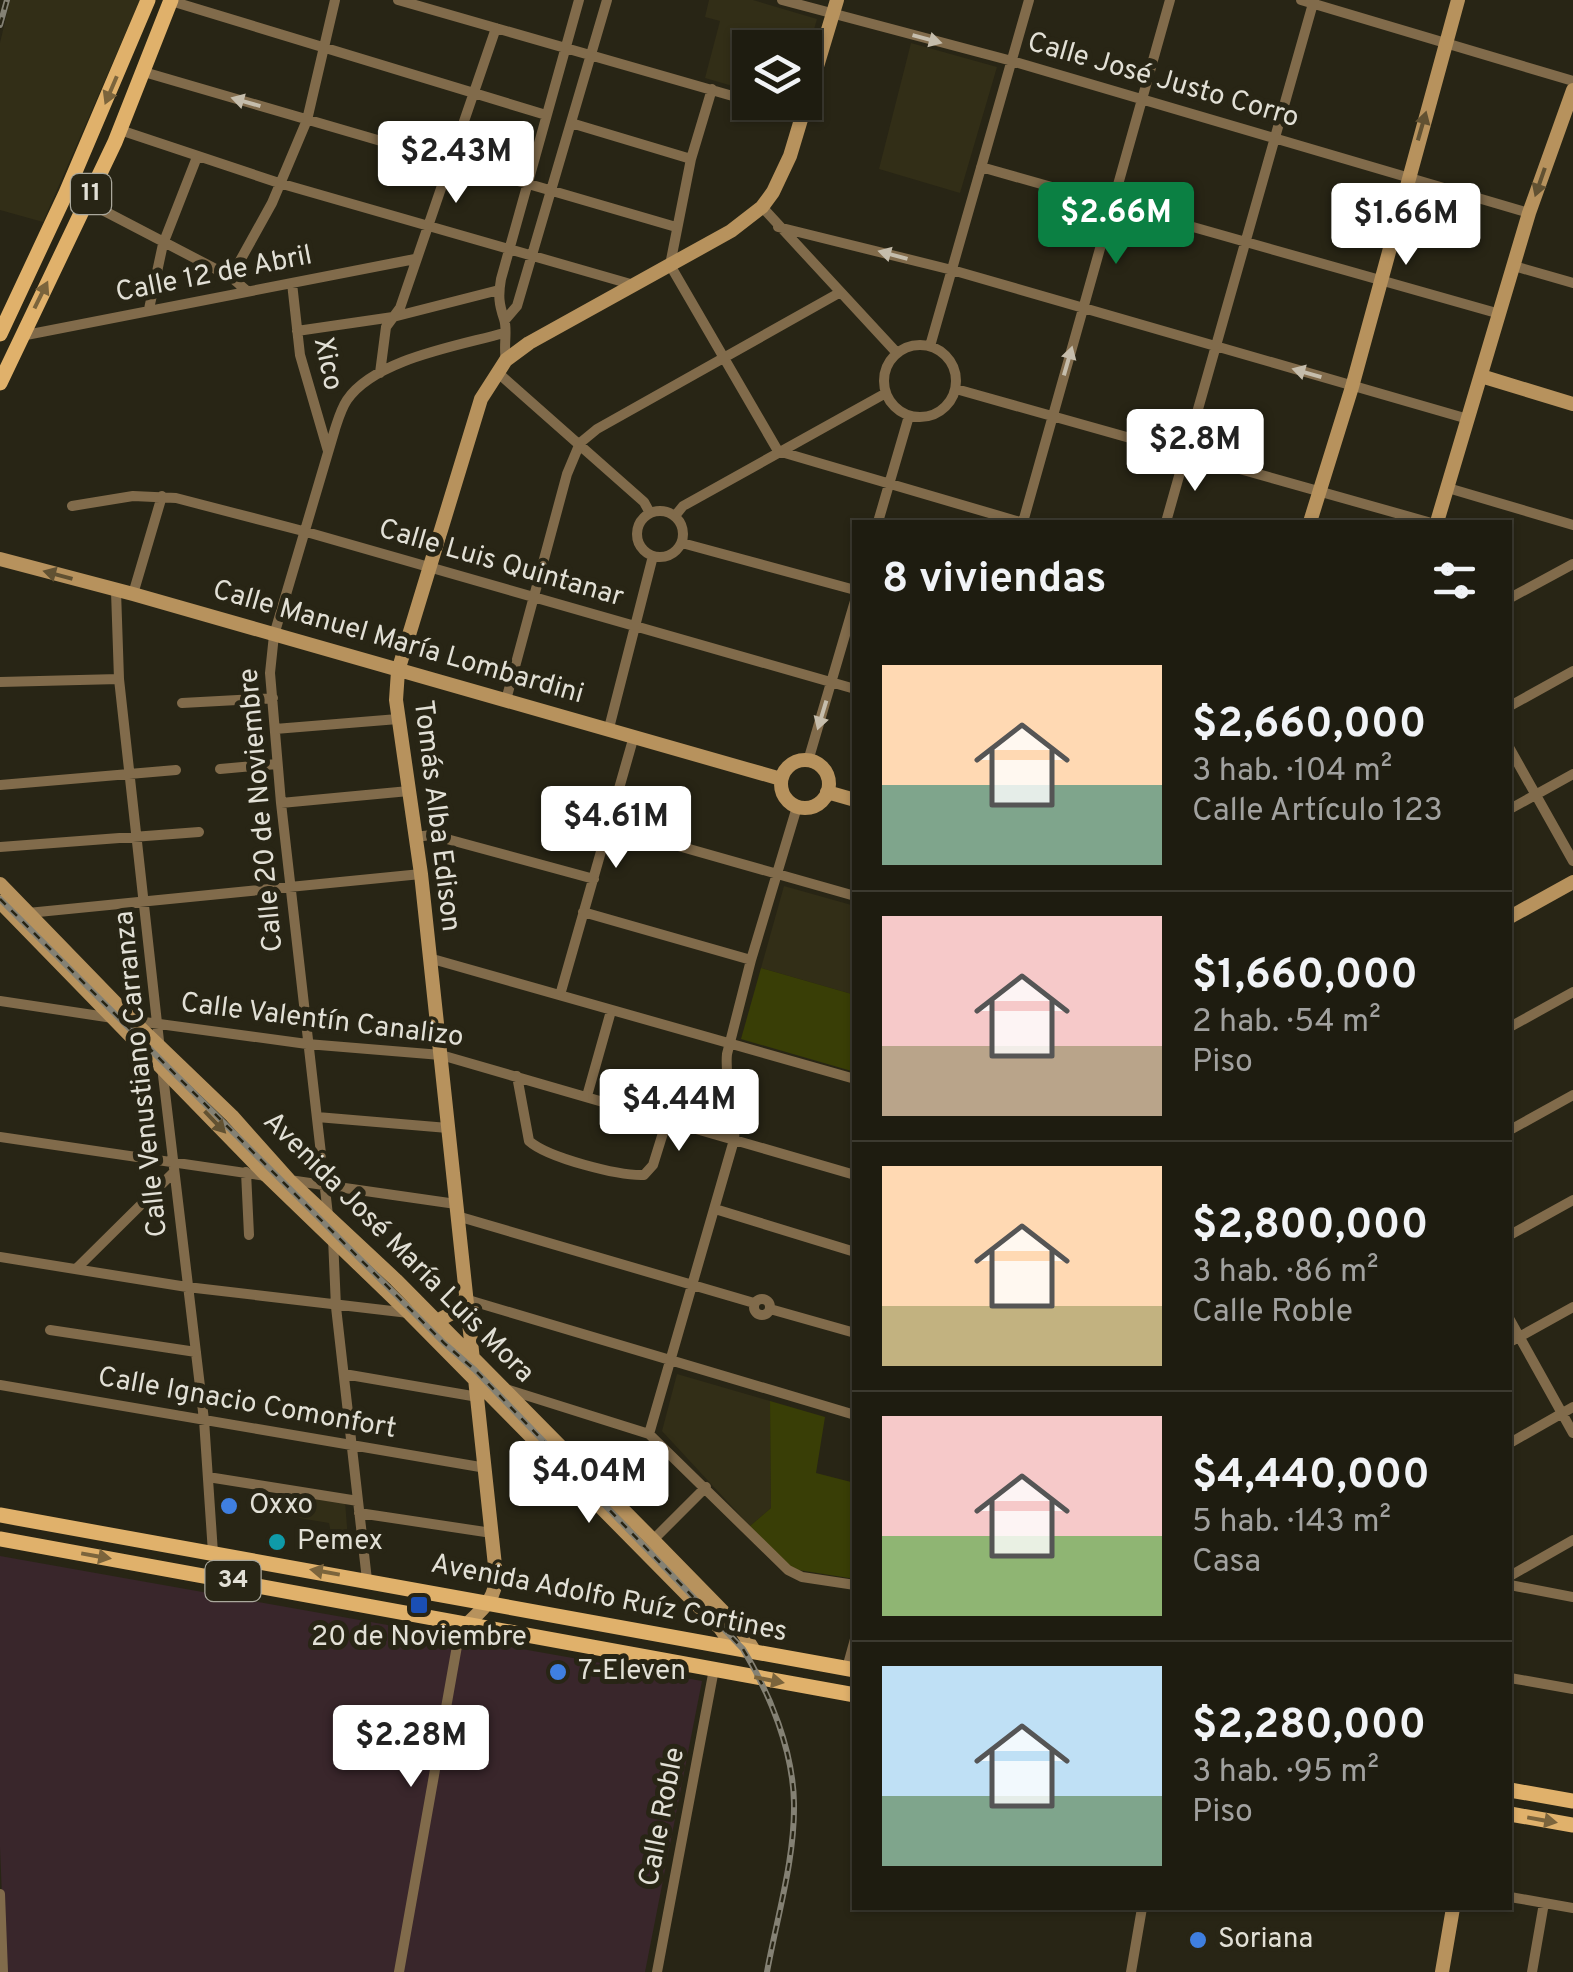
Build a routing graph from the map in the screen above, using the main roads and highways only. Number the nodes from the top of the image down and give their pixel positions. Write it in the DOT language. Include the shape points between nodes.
graph roads {
  1 [pos="148,0"];
  2 [pos="171,0"];
  3 [pos="0,334"];
  4 [pos="0,383"];
  5 [pos="0,1516"];
  6 [pos="0,1539"];
  7 [pos="851,1669"];
  8 [pos="852,1695"];
  9 [pos="1512,1790"];
  10 [pos="1573,1801"];
  11 [pos="1512,1814"];
  12 [pos="1573,1826"];
  1 -- 3 [label="main road, 11, one-way"];
  4 -- 2 [label="main road, 11, one-way" via="120,130"];
  7 -- 5 [label="main road, Avenida Adolfo Ruíz Cortines / 34, one-way"];
  6 -- 8 [label="main road, Avenida Adolfo Ruíz Cortines / 34, one-way"];
  9 -- 10 [label="main road"];
  11 -- 12 [label="main road, one-way"];
}
